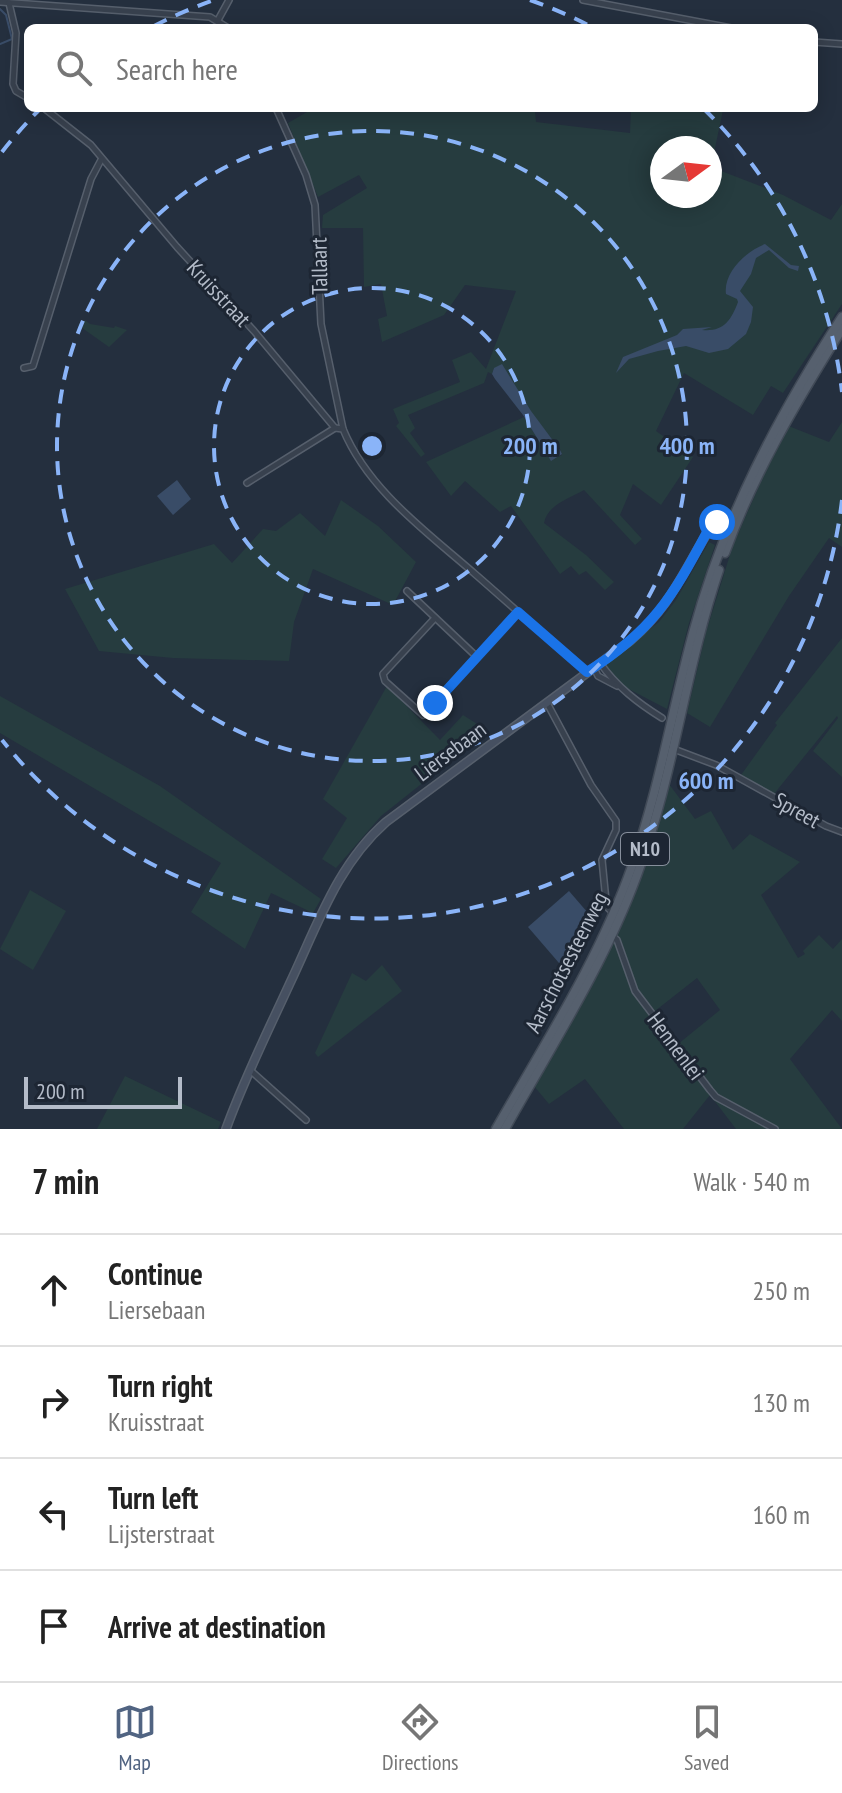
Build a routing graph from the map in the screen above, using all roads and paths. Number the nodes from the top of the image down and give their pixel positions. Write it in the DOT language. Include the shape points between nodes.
graph roads {
  1 [pos="229,0"];
  2 [pos="583,0"];
  3 [pos="0,2"];
  4 [pos="9,3"];
  5 [pos="218,20"];
  6 [pos="223,24"];
  7 [pos="710,24"];
  8 [pos="818,42"];
  9 [pos="842,44"];
  10 [pos="24,96"];
  11 [pos="49,112"];
  12 [pos="278,112"];
  13 [pos="101,160"];
  14 [pos="842,317"];
  15 [pos="842,329"];
  16 [pos="24,368"];
  17 [pos="335,428"];
  18 [pos="343,429"];
  19 [pos="753,479"];
  20 [pos="247,483"];
  21 [pos="733,524"];
  22 [pos="407,591"];
  23 [pos="518,612"];
  24 [pos="435,618"];
  25 [pos="477,657"];
  26 [pos="594,668"];
  27 [pos="546,702"];
  28 [pos="662,718"];
  29 [pos="669,747"];
  30 [pos="842,832"];
  31 [pos="614,914"];
  32 [pos="611,935"];
  33 [pos="250,1070"];
  34 [pos="306,1120"];
  35 [pos="226,1129"];
  36 [pos="496,1129"];
  37 [pos="505,1129"];
  38 [pos="775,1129"];
  1 -- 5 [label="street"];
  2 -- 7 [label="street"];
  3 -- 4 [label="street"];
  4 -- 5 [label="street"];
  4 -- 10 [label="street" via="16,33 13,84"];
  5 -- 6 [label="street"];
  8 -- 9 [label="street"];
  11 -- 13 [label="street, Kruisstraat" via="91,145"];
  12 -- 18 [label="street, Tallaart" via="315,205 321,324"];
  13 -- 16 [label="street" via="33,366"];
  13 -- 17 [label="street, Kruisstraat"];
  14 -- 19 [label="main road, Aarschotsesteenweg / N10" via="803,376"];
  15 -- 19 [label="main road, Aarschotsesteenweg / N10"];
  17 -- 18 [label="street"];
  17 -- 20 [label="street"];
  18 -- 23 [label="street" via="354,451 402,510"];
  19 -- 21 [label="main road, Aarschotsesteenweg / N10"];
  21 -- 26 [label="street, Liersebaan" via="713,524 661,611"];
  21 -- 29 [label="main road, Aarschotsesteenweg / N10"];
  22 -- 24 [label="street"];
  23 -- 25 [label="street"];
  23 -- 26 [label="street"];
  24 -- 25 [label="street"];
  24 -- 25 [label="street" via="383,674 414,708 423,715"];
  26 -- 27 [label="street, Liersebaan"];
  26 -- 28 [label="street" via="598,676"];
  27 -- 31 [label="street" via="615,818 616,830 601,863 606,901"];
  27 -- 33 [label="street, Liersebaan" via="386,822 355,853 333,889"];
  29 -- 30 [label="street, Spreet" via="716,765"];
  29 -- 31 [label="main road, Aarschotsesteenweg / N10"];
  29 -- 32 [label="main road, Aarschotsesteenweg / N10" via="660,802"];
  31 -- 36 [label="main road, Aarschotsesteenweg / N10"];
  32 -- 37 [label="main road, Aarschotsesteenweg / N10"];
  32 -- 38 [label="street, Hennenlei" via="635,991 710,1090"];
  33 -- 34 [label="street"];
  33 -- 35 [label="street, Liersebaan"];
}
